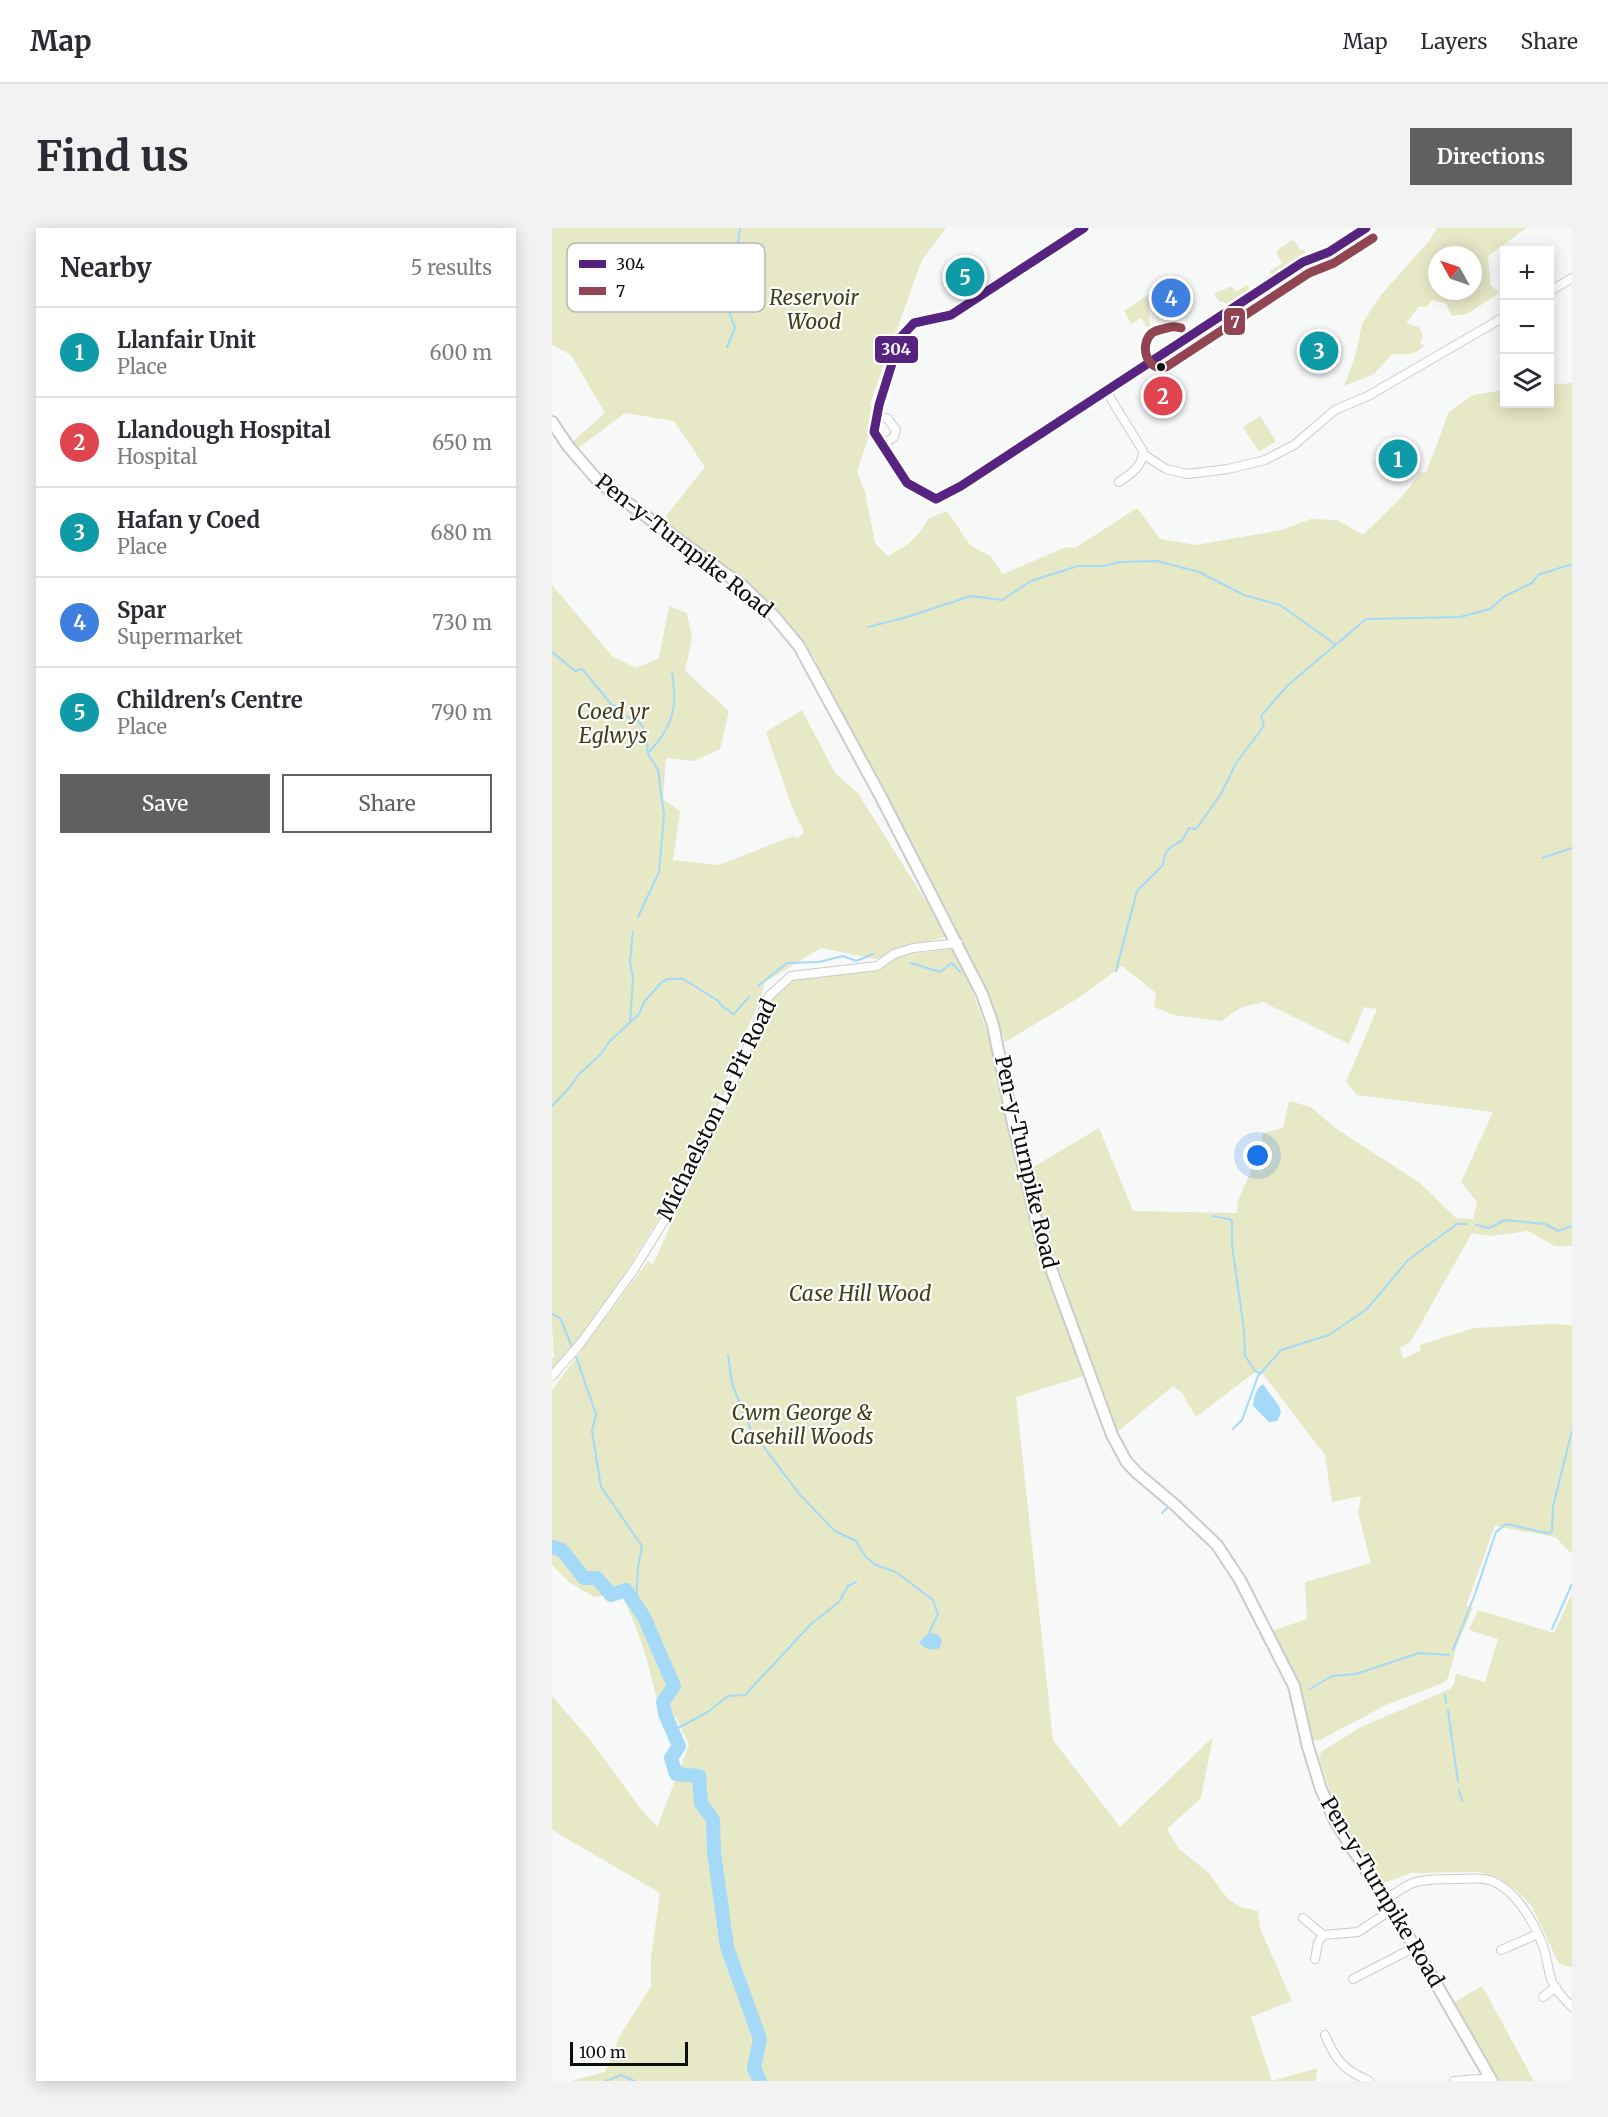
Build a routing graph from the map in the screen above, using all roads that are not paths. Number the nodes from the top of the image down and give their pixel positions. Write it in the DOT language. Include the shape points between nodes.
graph roads {
  1 [pos="1084,228"];
  2 [pos="1366,228"];
  3 [pos="1572,278"];
  4 [pos="1554,289"];
  5 [pos="1500,319"];
  6 [pos="1106,392"];
  7 [pos="877,418"];
  8 [pos="552,422"];
  9 [pos="882,445"];
  10 [pos="1143,454"];
  11 [pos="1119,482"];
  12 [pos="958,944"];
  13 [pos="552,1376"];
  14 [pos="1388,1905"];
  15 [pos="1303,1918"];
  16 [pos="1538,1934"];
  17 [pos="1323,1935"];
  18 [pos="1415,1947"];
  19 [pos="1501,1950"];
  20 [pos="1315,1959"];
  21 [pos="1353,1979"];
  22 [pos="1556,1987"];
  23 [pos="1543,1997"];
  24 [pos="1572,2007"];
  25 [pos="1325,2035"];
  26 [pos="1491,2080"];
  27 [pos="1369,2081"];
  28 [pos="1454,2081"];
  1 -- 7 [label="street" via="951,315 914,323 900,338"];
  2 -- 6 [label="street" via="1329,252 1303,262"];
  3 -- 4 [label="street"];
  5 -- 10 [label="street" via="1368,396 1335,410 1298,442 1265,460 1187,474 1166,469"];
  6 -- 9 [label="street" via="936,499 907,483"];
  6 -- 10 [label="street"];
  7 -- 9 [label="street" via="874,432"];
  7 -- 9 [label="street" via="887,418 896,430 894,437"];
  8 -- 12 [label="street, Pen-y-Turnpike Road" via="600,483 744,587 799,646"];
  10 -- 11 [label="street" via="1138,467"];
  12 -- 13 [label="street, Michaelston Le Pit Road" via="913,948 894,954 877,966 791,976 769,996 678,1198 633,1271"];
  12 -- 14 [label="street, Pen-y-Turnpike Road" via="993,1025 1042,1244 1112,1435 1131,1467 1217,1545 1240,1580 1294,1686 1308,1747 1335,1821"];
  14 -- 16 [label="street" via="1406,1884 1416,1881 1489,1880 1520,1903"];
  14 -- 17 [label="street" via="1358,1932"];
  14 -- 18 [label="street, Pen-y-Turnpike Road"];
  15 -- 17 [label="street"];
  16 -- 19 [label="street"];
  16 -- 22 [label="street"];
  17 -- 20 [label="street"];
  18 -- 21 [label="street"];
  18 -- 26 [label="street, Pen-y-Turnpike Road"];
  22 -- 23 [label="street"];
  22 -- 24 [label="street"];
  25 -- 27 [label="street" via="1350,2072"];
  26 -- 28 [label="street"];
}
